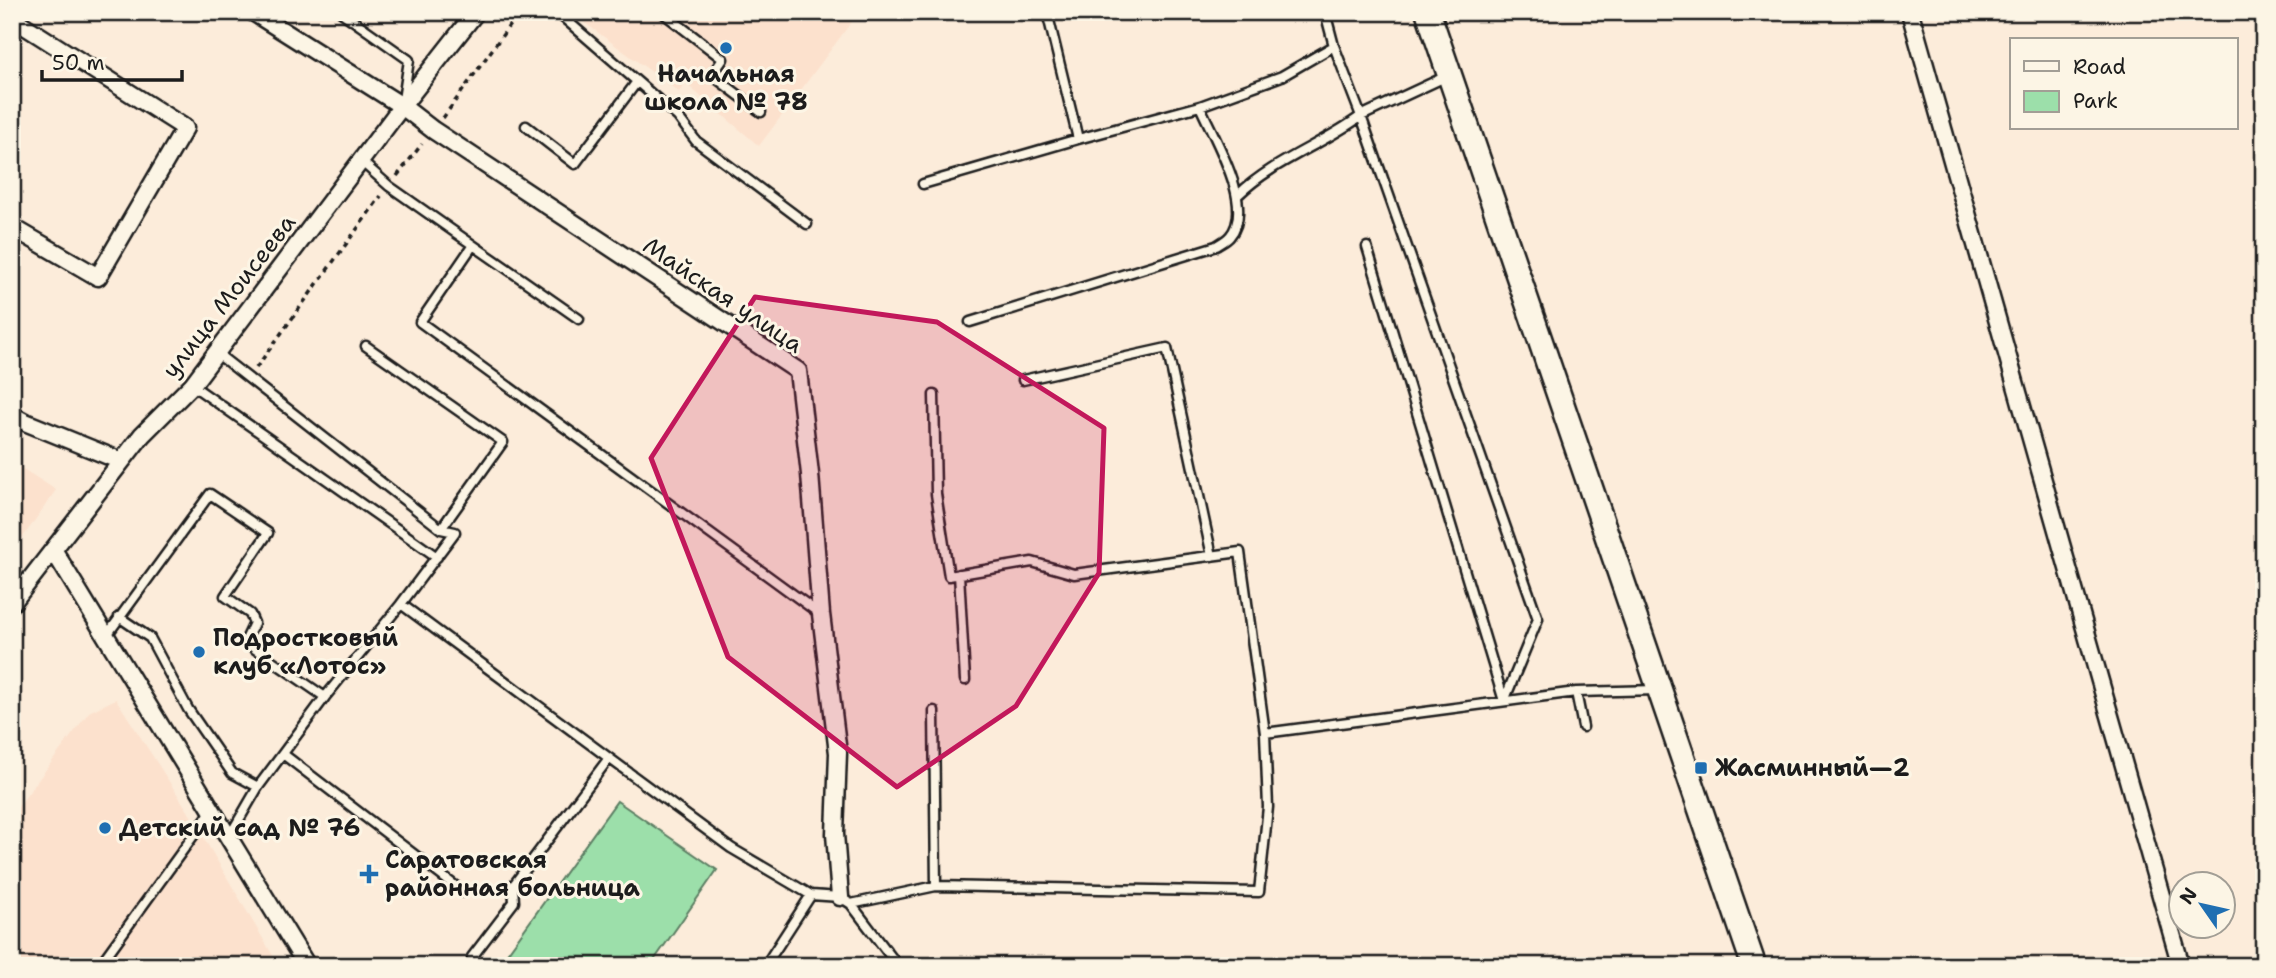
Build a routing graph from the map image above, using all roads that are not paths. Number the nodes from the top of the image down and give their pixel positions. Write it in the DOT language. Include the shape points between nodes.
graph roads {
  1 [pos="253,12"];
  2 [pos="341,12"];
  3 [pos="477,12"];
  4 [pos="557,12"];
  5 [pos="662,12"];
  6 [pos="1046,12"];
  7 [pos="1325,12"];
  8 [pos="1428,12"];
  9 [pos="1912,12"];
  10 [pos="12,18"];
  11 [pos="1334,46"];
  12 [pos="1449,75"];
  13 [pos="636,83"];
  14 [pos="402,106"];
  15 [pos="1200,106"];
  16 [pos="761,112"];
  17 [pos="1361,116"];
  18 [pos="526,126"];
  19 [pos="1078,139"];
  20 [pos="361,161"];
  21 [pos="923,184"];
  22 [pos="1238,195"];
  23 [pos="807,223"];
  24 [pos="12,227"];
  25 [pos="473,244"];
  26 [pos="1367,247"];
  27 [pos="579,319"];
  28 [pos="970,321"];
  29 [pos="366,346"];
  30 [pos="215,352"];
  31 [pos="1023,380"];
  32 [pos="192,385"];
  33 [pos="934,395"];
  34 [pos="12,415"];
  35 [pos="121,461"];
  36 [pos="441,529"];
  37 [pos="54,551"];
  38 [pos="1212,556"];
  39 [pos="437,557"];
  40 [pos="958,574"];
  41 [pos="12,603"];
  42 [pos="401,604"];
  43 [pos="821,614"];
  44 [pos="119,617"];
  45 [pos="107,635"];
  46 [pos="965,680"];
  47 [pos="1661,690"];
  48 [pos="1576,692"];
  49 [pos="325,697"];
  50 [pos="1504,701"];
  51 [pos="934,711"];
  52 [pos="1583,727"];
  53 [pos="1265,733"];
  54 [pos="283,754"];
  55 [pos="609,758"];
  56 [pos="258,787"];
  57 [pos="212,810"];
  58 [pos="229,837"];
  59 [pos="936,886"];
  60 [pos="463,892"];
  61 [pos="811,895"];
  62 [pos="845,901"];
  63 [pos="99,966"];
  64 [pos="307,966"];
  65 [pos="482,966"];
  66 [pos="765,966"];
  67 [pos="898,966"];
  68 [pos="1754,966"];
  69 [pos="2181,966"];
  1 -- 14 [label="street, Майская улица"];
  2 -- 14 [label="lane" via="409,60"];
  3 -- 14 [label="street, улица Моисеева"];
  4 -- 13 [label="lane"];
  5 -- 16 [label="lane" via="723,59 712,75"];
  6 -- 19 [label="lane"];
  7 -- 11 [label="lane"];
  8 -- 12 [label="main road"];
  9 -- 69 [label="street"];
  10 -- 24 [label="street" via="185,128 98,277"];
  11 -- 15 [label="lane" via="1282,76"];
  11 -- 17 [label="lane"];
  12 -- 17 [label="lane"];
  12 -- 47 [label="main road"];
  13 -- 18 [label="lane" via="575,164"];
  13 -- 23 [label="lane" via="678,117 696,141"];
  14 -- 20 [label="street, улица Моисеева"];
  14 -- 43 [label="street, Майская улица" via="798,371"];
  15 -- 19 [label="lane"];
  15 -- 22 [label="lane"];
  17 -- 22 [label="lane" via="1255,178"];
  17 -- 50 [label="lane" via="1538,619"];
  19 -- 21 [label="lane"];
  20 -- 25 [label="lane"];
  20 -- 30 [label="street, улица Моисеева"];
  22 -- 28 [label="lane" via="1237,224 1230,237 1216,246"];
  25 -- 27 [label="lane"];
  25 -- 43 [label="lane" via="420,322"];
  26 -- 50 [label="lane"];
  29 -- 36 [label="lane" via="503,442"];
  30 -- 32 [label="street, улица Моисеева"];
  30 -- 36 [label="lane"];
  31 -- 38 [label="lane" via="1167,348"];
  32 -- 35 [label="street, улица Моисеева"];
  32 -- 39 [label="lane"];
  33 -- 40 [label="lane" via="936,494 949,576"];
  34 -- 35 [label="street"];
  35 -- 37 [label="street, улица Моисеева"];
  36 -- 39 [label="lane" via="455,532"];
  37 -- 41 [label="street, улица Моисеева"];
  37 -- 45 [label="street"];
  38 -- 40 [label="lane" via="1074,573 1032,562"];
  38 -- 53 [label="lane" via="1240,552"];
  39 -- 42 [label="lane"];
  40 -- 46 [label="lane"];
  42 -- 49 [label="lane"];
  42 -- 55 [label="lane"];
  43 -- 62 [label="street, Майская улица" via="838,753 835,834"];
  44 -- 45 [label="lane"];
  44 -- 49 [label="lane" via="210,494 268,533 225,596 250,614 254,623 245,642"];
  44 -- 56 [label="lane" via="150,639 188,709 232,774"];
  45 -- 57 [label="street"];
  47 -- 48 [label="lane"];
  47 -- 68 [label="main road"];
  48 -- 50 [label="lane"];
  48 -- 52 [label="lane"];
  49 -- 54 [label="lane"];
  50 -- 53 [label="lane"];
  51 -- 59 [label="lane"];
  53 -- 59 [label="lane" via="1268,807 1259,892"];
  54 -- 56 [label="lane"];
  54 -- 60 [label="lane"];
  55 -- 61 [label="lane" via="732,848"];
  55 -- 65 [label="lane" via="513,886 513,902 472,957"];
  56 -- 58 [label="lane"];
  57 -- 58 [label="street"];
  57 -- 63 [label="lane"];
  58 -- 64 [label="street"];
  59 -- 62 [label="lane"];
  61 -- 62 [label="lane"];
  61 -- 66 [label="lane"];
  62 -- 67 [label="lane"];
}
